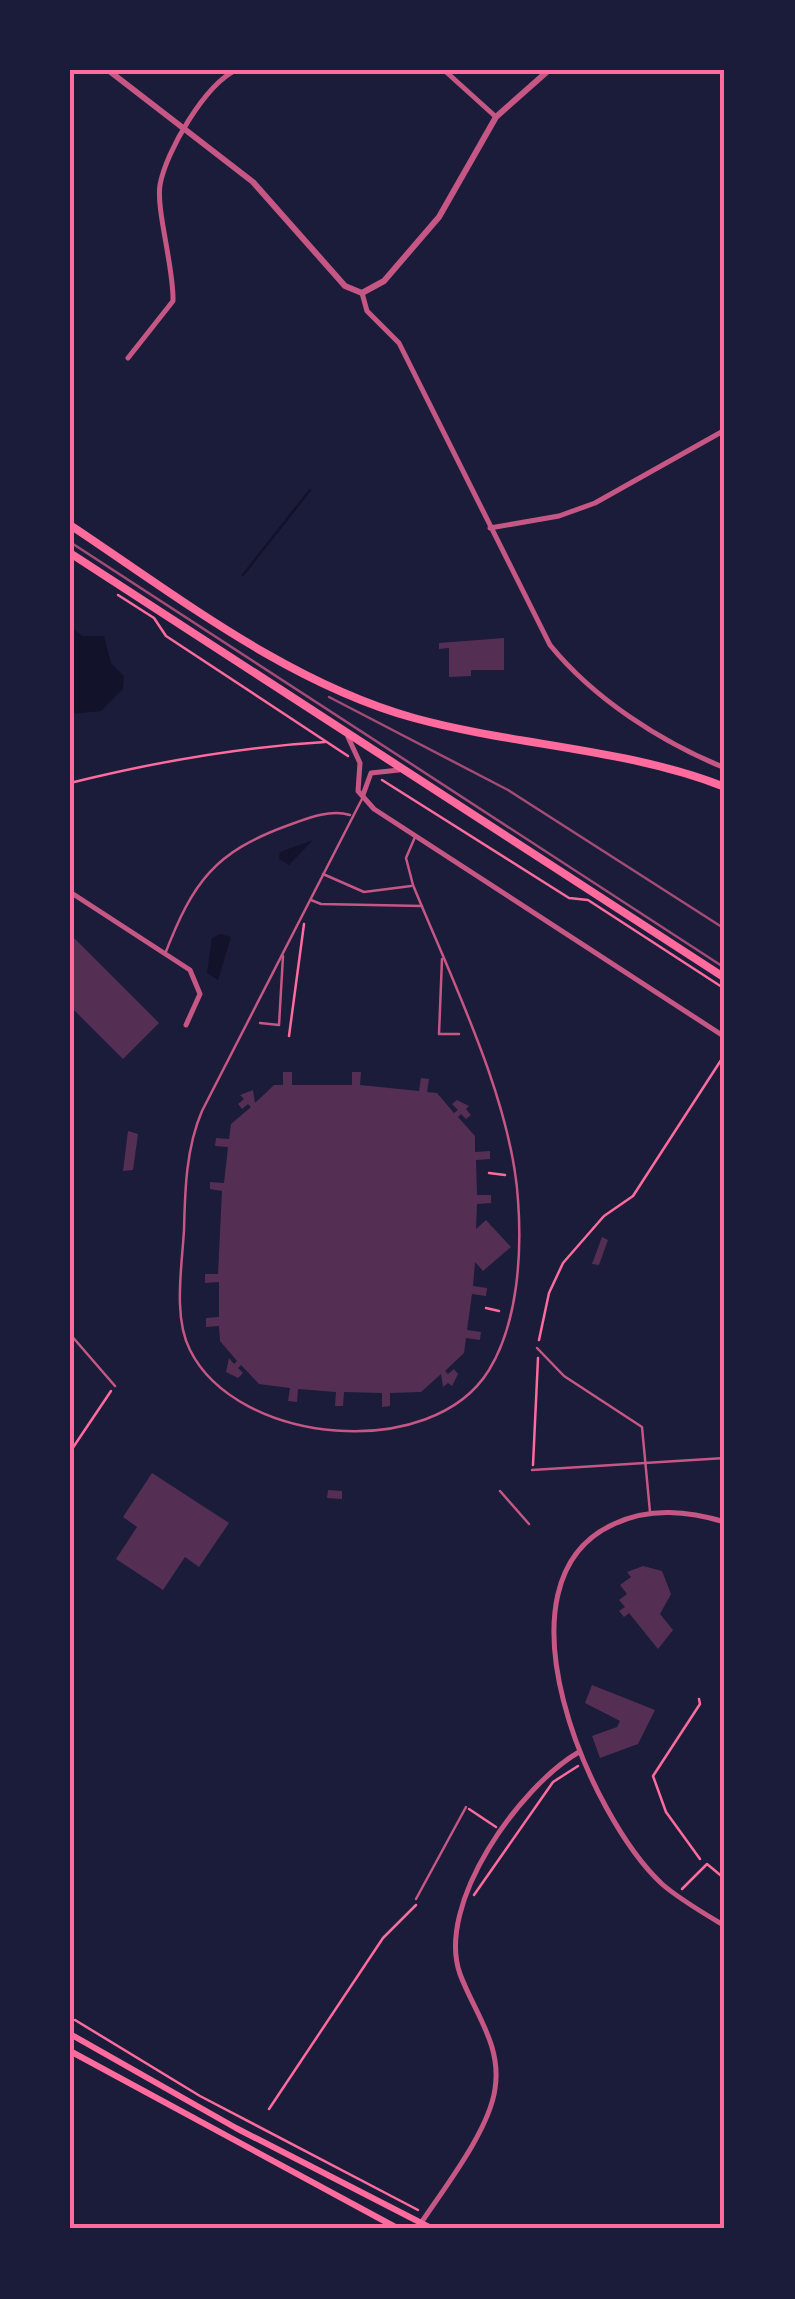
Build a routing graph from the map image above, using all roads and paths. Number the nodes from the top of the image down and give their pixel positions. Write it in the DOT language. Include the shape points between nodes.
graph roads {
  1 [pos="108,70"];
  2 [pos="236,70"];
  3 [pos="444,70"];
  4 [pos="549,70"];
  5 [pos="496,117"];
  6 [pos="184,128"];
  7 [pos="362,293"];
  8 [pos="128,358"];
  9 [pos="725,430"];
  10 [pos="70,525"];
  11 [pos="490,528"];
  12 [pos="70,553"];
  13 [pos="104,586"];
  14 [pos="343,730"];
  15 [pos="328,742"];
  16 [pos="358,755"];
  17 [pos="725,768"];
  18 [pos="377,769"];
  19 [pos="407,770"];
  20 [pos="70,783"];
  21 [pos="725,787"];
  22 [pos="362,797"];
  23 [pos="351,816"];
  24 [pos="416,836"];
  25 [pos="322,874"];
  26 [pos="413,885"];
  27 [pos="70,892"];
  28 [pos="309,899"];
  29 [pos="322,904"];
  30 [pos="422,906"];
  31 [pos="165,954"];
  32 [pos="282,954"];
  33 [pos="442,958"];
  34 [pos="725,978"];
  35 [pos="725,989"];
  36 [pos="260,1023"];
  37 [pos="186,1025"];
  38 [pos="458,1034"];
  39 [pos="290,1036"];
  40 [pos="725,1038"];
  41 [pos="725,1054"];
  42 [pos="489,1172"];
  43 [pos="506,1175"];
  44 [pos="486,1308"];
  45 [pos="500,1311"];
  46 [pos="70,1334"];
  47 [pos="538,1348"];
  48 [pos="115,1386"];
  49 [pos="70,1452"];
  50 [pos="725,1458"];
  51 [pos="532,1470"];
  52 [pos="500,1492"];
  53 [pos="650,1513"];
  54 [pos="725,1522"];
  55 [pos="528,1524"];
  56 [pos="699,1699"];
  57 [pos="579,1752"];
  58 [pos="581,1764"];
  59 [pos="466,1807"];
  60 [pos="503,1832"];
  61 [pos="513,1840"];
  62 [pos="700,1859"];
  63 [pos="725,1879"];
  64 [pos="678,1894"];
  65 [pos="416,1899"];
  66 [pos="468,1903"];
  67 [pos="725,1926"];
  68 [pos="75,2020"];
  69 [pos="70,2034"];
  70 [pos="70,2051"];
  71 [pos="268,2109"];
  72 [pos="426,2214"];
  73 [pos="419,2226"];
  74 [pos="399,2229"];
  75 [pos="434,2229"];
  1 -- 6 [label="street"];
  2 -- 6 [label="street" via="216,83"];
  3 -- 5 [label="street"];
  4 -- 5 [label="street"];
  5 -- 7 [label="street" via="439,217 384,280"];
  6 -- 7 [label="street" via="253,182 346,286"];
  6 -- 8 [label="street" via="160,189 172,302"];
  7 -- 11 [label="street" via="367,311 399,342"];
  9 -- 11 [label="street" via="595,503"];
  10 -- 21 [label="main road" via="264,651 361,700 468,731 630,759"];
  11 -- 17 [label="street" via="540,630 564,662 662,736"];
  12 -- 14 [label="main road"];
  13 -- 15 [label="path" via="154,618 166,636"];
  14 -- 16 [label="street"];
  14 -- 19 [label="main road"];
  15 -- 16 [label="path"];
  15 -- 20 [label="path" via="198,754"];
  16 -- 22 [label="street"];
  18 -- 19 [label="street"];
  18 -- 22 [label="street" via="366,778"];
  18 -- 35 [label="path" via="382,780"];
  19 -- 34 [label="main road"];
  22 -- 23 [label="lane"];
  22 -- 24 [label="street"];
  23 -- 25 [label="lane"];
  23 -- 31 [label="lane" via="306,819 240,844 184,904"];
  24 -- 26 [label="lane" via="406,858"];
  24 -- 40 [label="street"];
  25 -- 26 [label="lane" via="364,892"];
  25 -- 28 [label="lane"];
  26 -- 30 [label="lane"];
  27 -- 31 [label="street"];
  28 -- 29 [label="lane"];
  28 -- 32 [label="lane"];
  29 -- 30 [label="lane"];
  29 -- 39 [label="path" via="304,924"];
  30 -- 33 [label="lane"];
  31 -- 37 [label="street" via="190,970 199,985"];
  32 -- 33 [label="lane" via="193,1131 183,1330 198,1363 239,1404 270,1419 357,1429 405,1426 455,1404 489,1370 514,1292 518,1195 510,1148"];
  32 -- 36 [label="lane" via="279,1024"];
  33 -- 38 [label="lane" via="439,1034"];
  41 -- 47 [label="path" via="633,1196 604,1216 562,1263 548,1294"];
  42 -- 43 [label="path"];
  44 -- 45 [label="path"];
  46 -- 48 [label="lane"];
  47 -- 51 [label="path"];
  47 -- 53 [label="lane" via="564,1376 642,1427"];
  48 -- 49 [label="path"];
  50 -- 51 [label="lane"];
  52 -- 55 [label="lane"];
  53 -- 54 [label="street"];
  53 -- 57 [label="street" via="589,1539 567,1567 558,1593 556,1656"];
  56 -- 62 [label="path" via="653,1776 666,1812"];
  57 -- 60 [label="street" via="542,1779"];
  57 -- 64 [label="street" via="630,1844"];
  58 -- 61 [label="path" via="553,1782"];
  59 -- 60 [label="path"];
  59 -- 65 [label="lane"];
  60 -- 61 [label="path"];
  60 -- 72 [label="street" via="462,1894 454,1926 460,1972 492,2040 496,2090 488,2116"];
  61 -- 66 [label="path"];
  63 -- 64 [label="path" via="707,1864"];
  64 -- 67 [label="street"];
  65 -- 71 [label="path" via="416,1909 383,1938"];
  68 -- 72 [label="path" via="200,2096"];
  69 -- 73 [label="main road"];
  70 -- 74 [label="main road"];
  72 -- 73 [label="street"];
  73 -- 75 [label="main road"];
}
